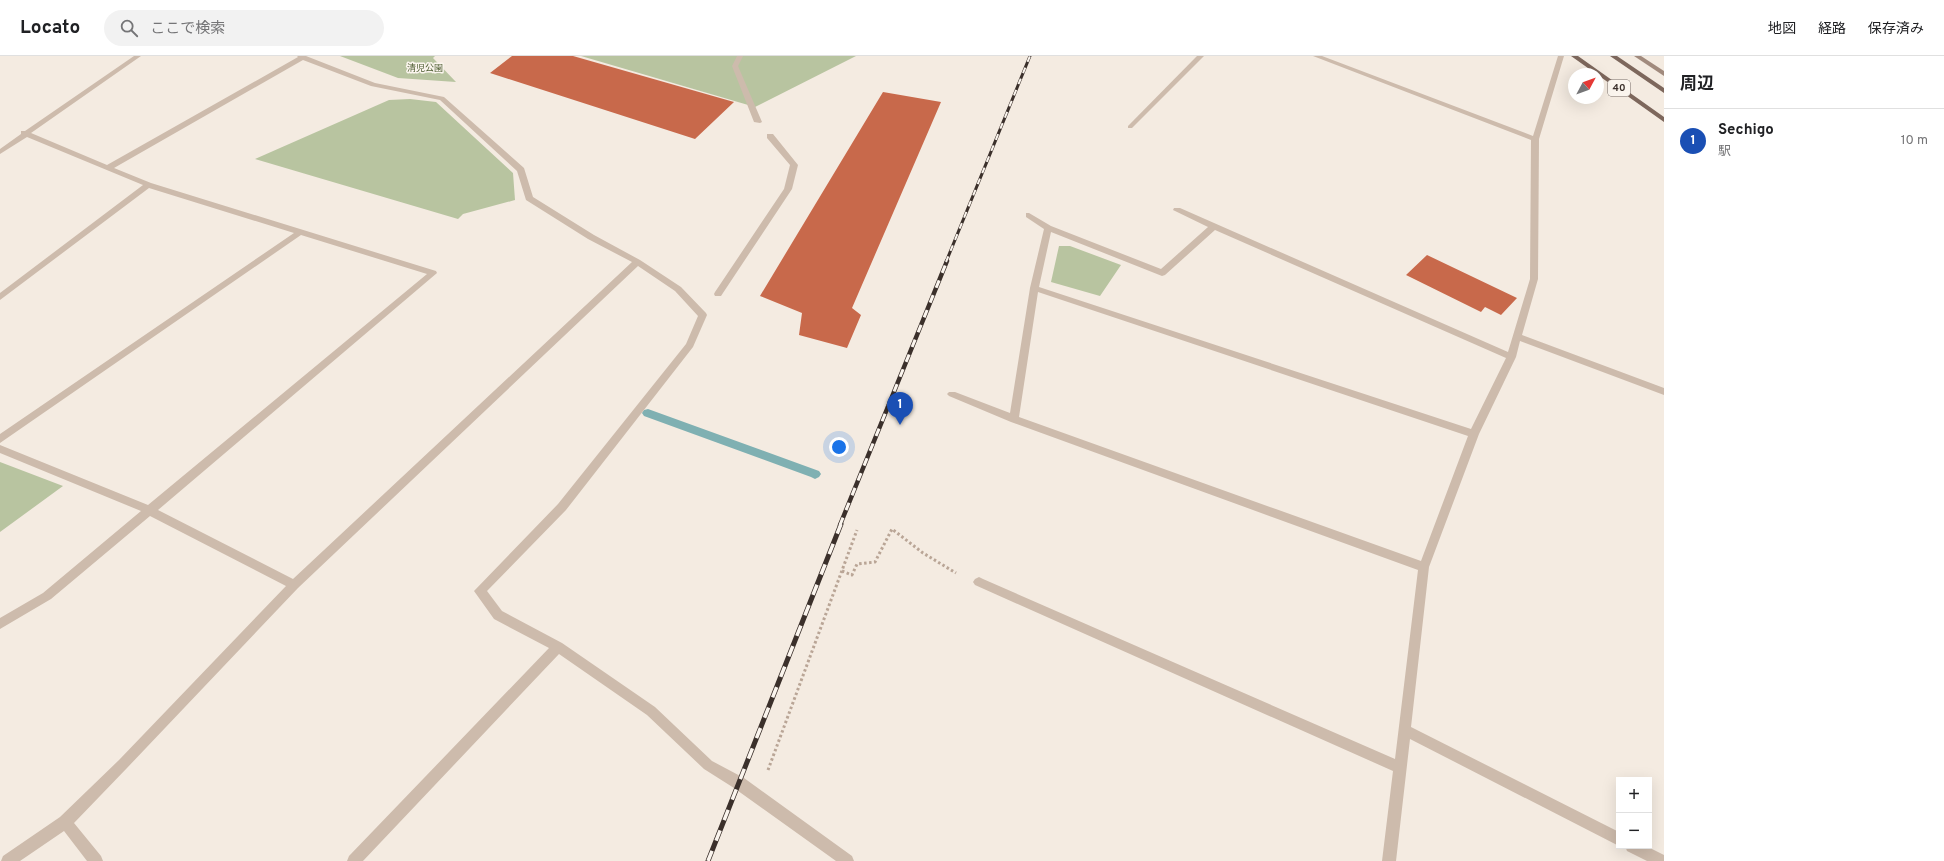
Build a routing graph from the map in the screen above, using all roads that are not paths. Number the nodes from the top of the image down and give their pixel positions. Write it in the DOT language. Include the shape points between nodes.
graph roads {
  1 [pos="138,56"];
  2 [pos="740,56"];
  3 [pos="1201,56"];
  4 [pos="1316,56"];
  5 [pos="1342,56"];
  6 [pos="1561,56"];
  7 [pos="1574,56"];
  8 [pos="1613,56"];
  9 [pos="1637,56"];
  10 [pos="302,57"];
  11 [pos="1336,62"];
  12 [pos="1664,74"];
  13 [pos="1664,91"];
  14 [pos="1664,120"];
  15 [pos="758,122"];
  16 [pos="1130,126"];
  17 [pos="24,134"];
  18 [pos="770,136"];
  19 [pos="1535,139"];
  20 [pos="0,152"];
  21 [pos="108,168"];
  22 [pos="148,185"];
  23 [pos="1177,210"];
  24 [pos="1029,216"];
  25 [pos="1213,227"];
  26 [pos="1048,228"];
  27 [pos="300,232"];
  28 [pos="637,262"];
  29 [pos="1034,288"];
  30 [pos="718,294"];
  31 [pos="0,297"];
  32 [pos="1517,336"];
  33 [pos="1511,356"];
  34 [pos="1664,392"];
  35 [pos="952,394"];
  36 [pos="1014,418"];
  37 [pos="1474,434"];
  38 [pos="0,439"];
  39 [pos="0,449"];
  40 [pos="151,511"];
  41 [pos="1424,567"];
  42 [pos="979,582"];
  43 [pos="294,585"];
  44 [pos="0,624"];
  45 [pos="558,647"];
  46 [pos="1404,730"];
  47 [pos="1400,768"];
  48 [pos="65,822"];
  49 [pos="1616,838"];
  50 [pos="1638,849"];
  51 [pos="8,861"];
  52 [pos="96,861"];
  53 [pos="354,861"];
  54 [pos="847,861"];
  55 [pos="1389,861"];
  56 [pos="1661,861"];
  1 -- 17 [label="street"];
  2 -- 15 [label="street" via="735,66"];
  3 -- 16 [label="street"];
  4 -- 11 [label="street"];
  5 -- 11 [label="street"];
  6 -- 19 [label="street"];
  7 -- 14 [label="main road, 40"];
  8 -- 13 [label="main road, 40"];
  9 -- 12 [label="street"];
  10 -- 21 [label="street"];
  10 -- 28 [label="street" via="373,85 442,98 521,170 529,198"];
  11 -- 19 [label="street"];
  17 -- 20 [label="street"];
  17 -- 21 [label="street"];
  18 -- 30 [label="street" via="794,165 788,189"];
  19 -- 32 [label="street" via="1534,279"];
  21 -- 22 [label="street"];
  22 -- 27 [label="street"];
  22 -- 31 [label="street"];
  23 -- 25 [label="street"];
  24 -- 26 [label="street"];
  25 -- 26 [label="street" via="1162,273"];
  25 -- 33 [label="street"];
  26 -- 29 [label="street"];
  27 -- 38 [label="street"];
  27 -- 40 [label="street" via="433,273"];
  28 -- 43 [label="street"];
  28 -- 45 [label="street" via="678,289 703,315 690,345 562,507 480,590 498,615"];
  29 -- 36 [label="street"];
  29 -- 37 [label="street"];
  32 -- 33 [label="street"];
  32 -- 34 [label="street"];
  33 -- 37 [label="street"];
  35 -- 36 [label="street"];
  36 -- 41 [label="street"];
  37 -- 41 [label="street"];
  39 -- 40 [label="street"];
  40 -- 43 [label="street"];
  40 -- 44 [label="street" via="47,596"];
  41 -- 46 [label="street"];
  42 -- 47 [label="street"];
  43 -- 48 [label="street"];
  45 -- 53 [label="street"];
  45 -- 54 [label="street" via="651,711 708,765 739,783"];
  46 -- 47 [label="street"];
  46 -- 49 [label="street"];
  47 -- 55 [label="street"];
  48 -- 51 [label="street"];
  48 -- 52 [label="street"];
  50 -- 56 [label="street"];
}
